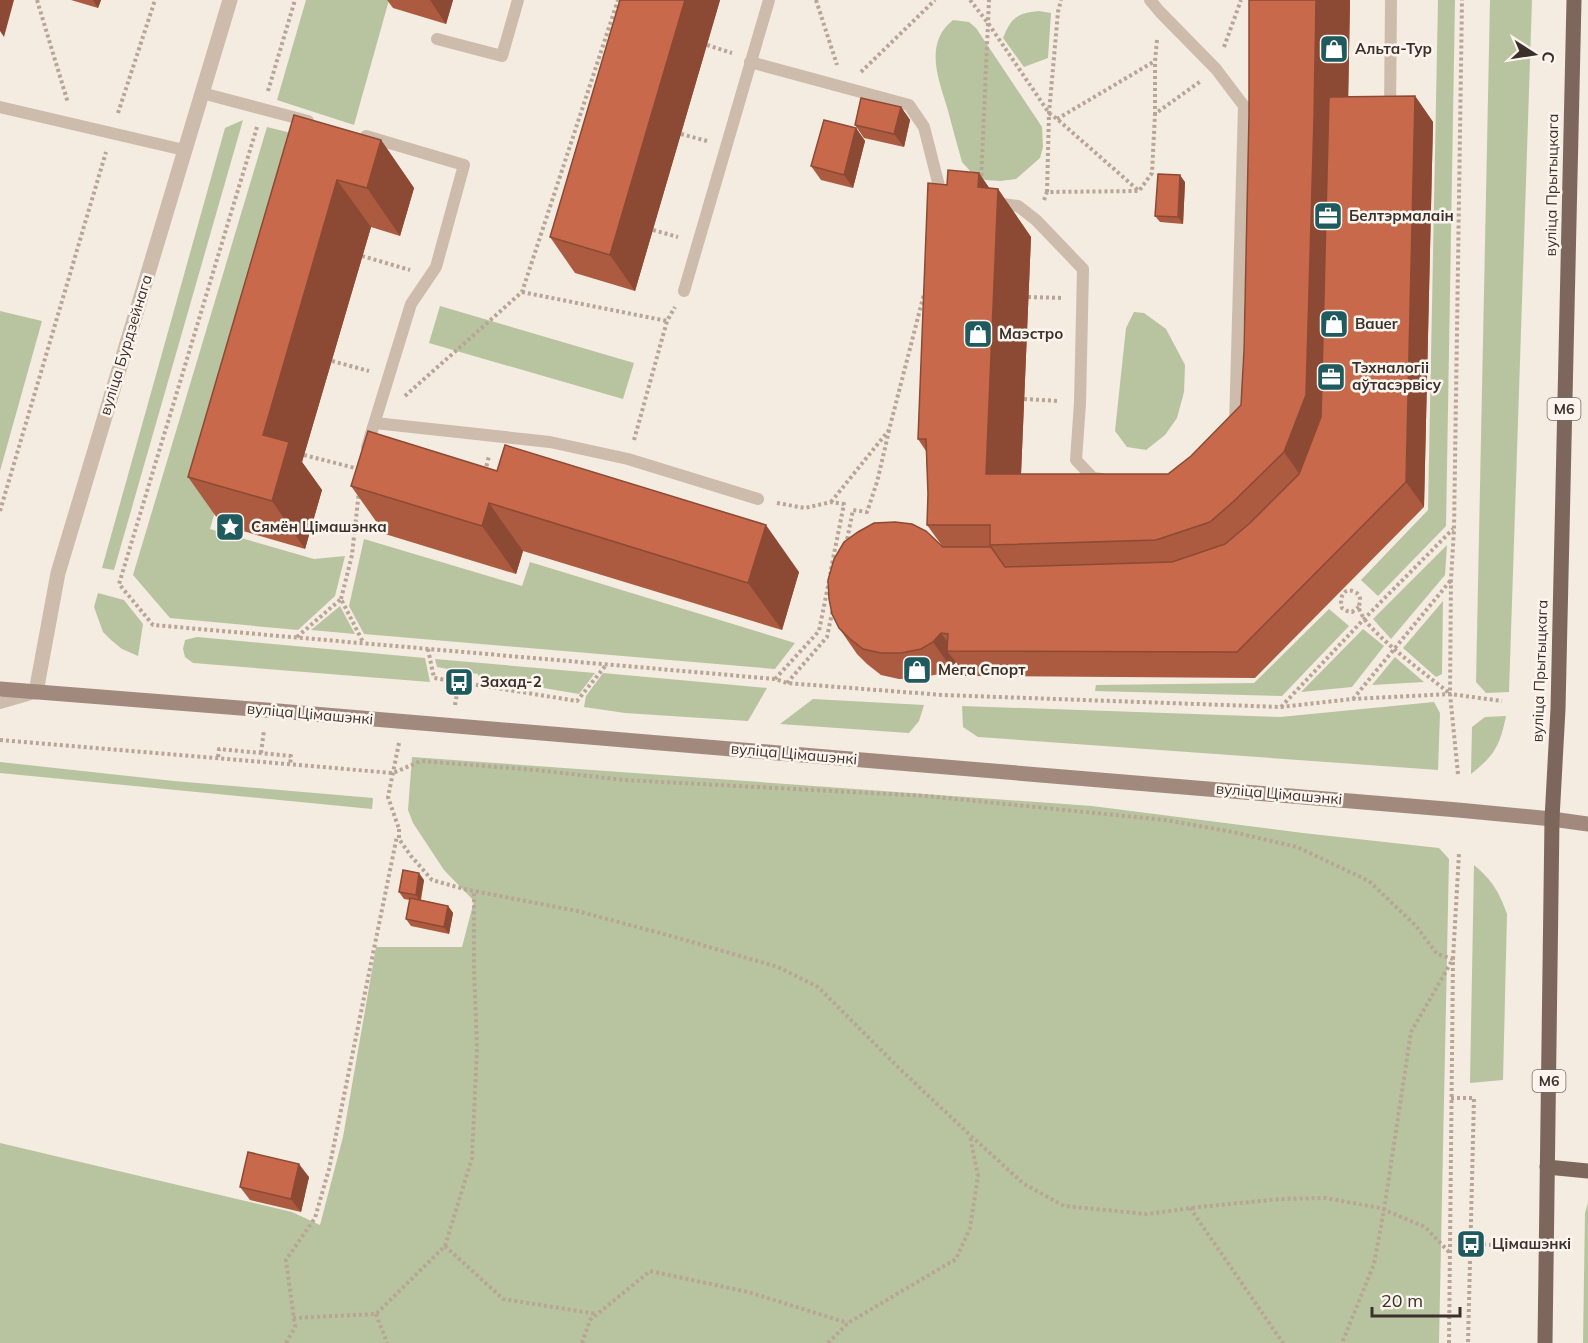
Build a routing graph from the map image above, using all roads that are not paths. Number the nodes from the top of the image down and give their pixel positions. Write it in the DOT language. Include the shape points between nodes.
graph roads {
  1 [pos="230,0"];
  2 [pos="518,0"];
  3 [pos="770,0"];
  4 [pos="1150,0"];
  5 [pos="1391,0"];
  6 [pos="1574,0"];
  7 [pos="437,39"];
  8 [pos="750,62"];
  9 [pos="202,93"];
  10 [pos="0,107"];
  11 [pos="1390,122"];
  12 [pos="315,123"];
  13 [pos="357,134"];
  14 [pos="184,150"];
  15 [pos="959,198"];
  16 [pos="981,200"];
  17 [pos="684,291"];
  18 [pos="375,423"];
  19 [pos="1235,438"];
  20 [pos="360,470"];
  21 [pos="1118,479"];
  22 [pos="758,500"];
  23 [pos="0,689"];
  24 [pos="36,693"];
  25 [pos="0,703"];
  26 [pos="1552,819"];
  27 [pos="1588,824"];
  28 [pos="1547,1167"];
  29 [pos="1588,1171"];
  30 [pos="1545,1343"];
  1 -- 9 [label="street, вуліца Бурдзейнага"];
  2 -- 7 [label="lane" via="502,56"];
  3 -- 8 [label="lane"];
  4 -- 19 [label="lane" via="1216,69 1244,106"];
  5 -- 11 [label="lane"];
  6 -- 26 [label="main road, вуліца Прытыцкага / М6" via="1558,709"];
  8 -- 15 [label="lane" via="909,105 924,127 940,190"];
  8 -- 17 [label="lane"];
  9 -- 12 [label="lane"];
  9 -- 14 [label="street, вуліца Бурдзейнага"];
  10 -- 14 [label="lane"];
  13 -- 18 [label="lane" via="465,165 436,267 411,304"];
  14 -- 24 [label="street, вуліца Бурдзейнага" via="58,573"];
  16 -- 21 [label="lane" via="1018,206 1083,269 1076,460 1093,478"];
  18 -- 20 [label="lane"];
  18 -- 22 [label="lane" via="550,442 628,459"];
  23 -- 24 [label="main road, вуліца Цімашэнкі"];
  24 -- 25 [label="lane"];
  24 -- 26 [label="main road, вуліца Цімашэнкі"];
  26 -- 27 [label="main road, вуліца Цімашэнкі"];
  26 -- 28 [label="main road, вуліца Прытыцкага / М6"];
  28 -- 29 [label="main road"];
  28 -- 30 [label="main road, вуліца Прытыцкага / М6"];
}
